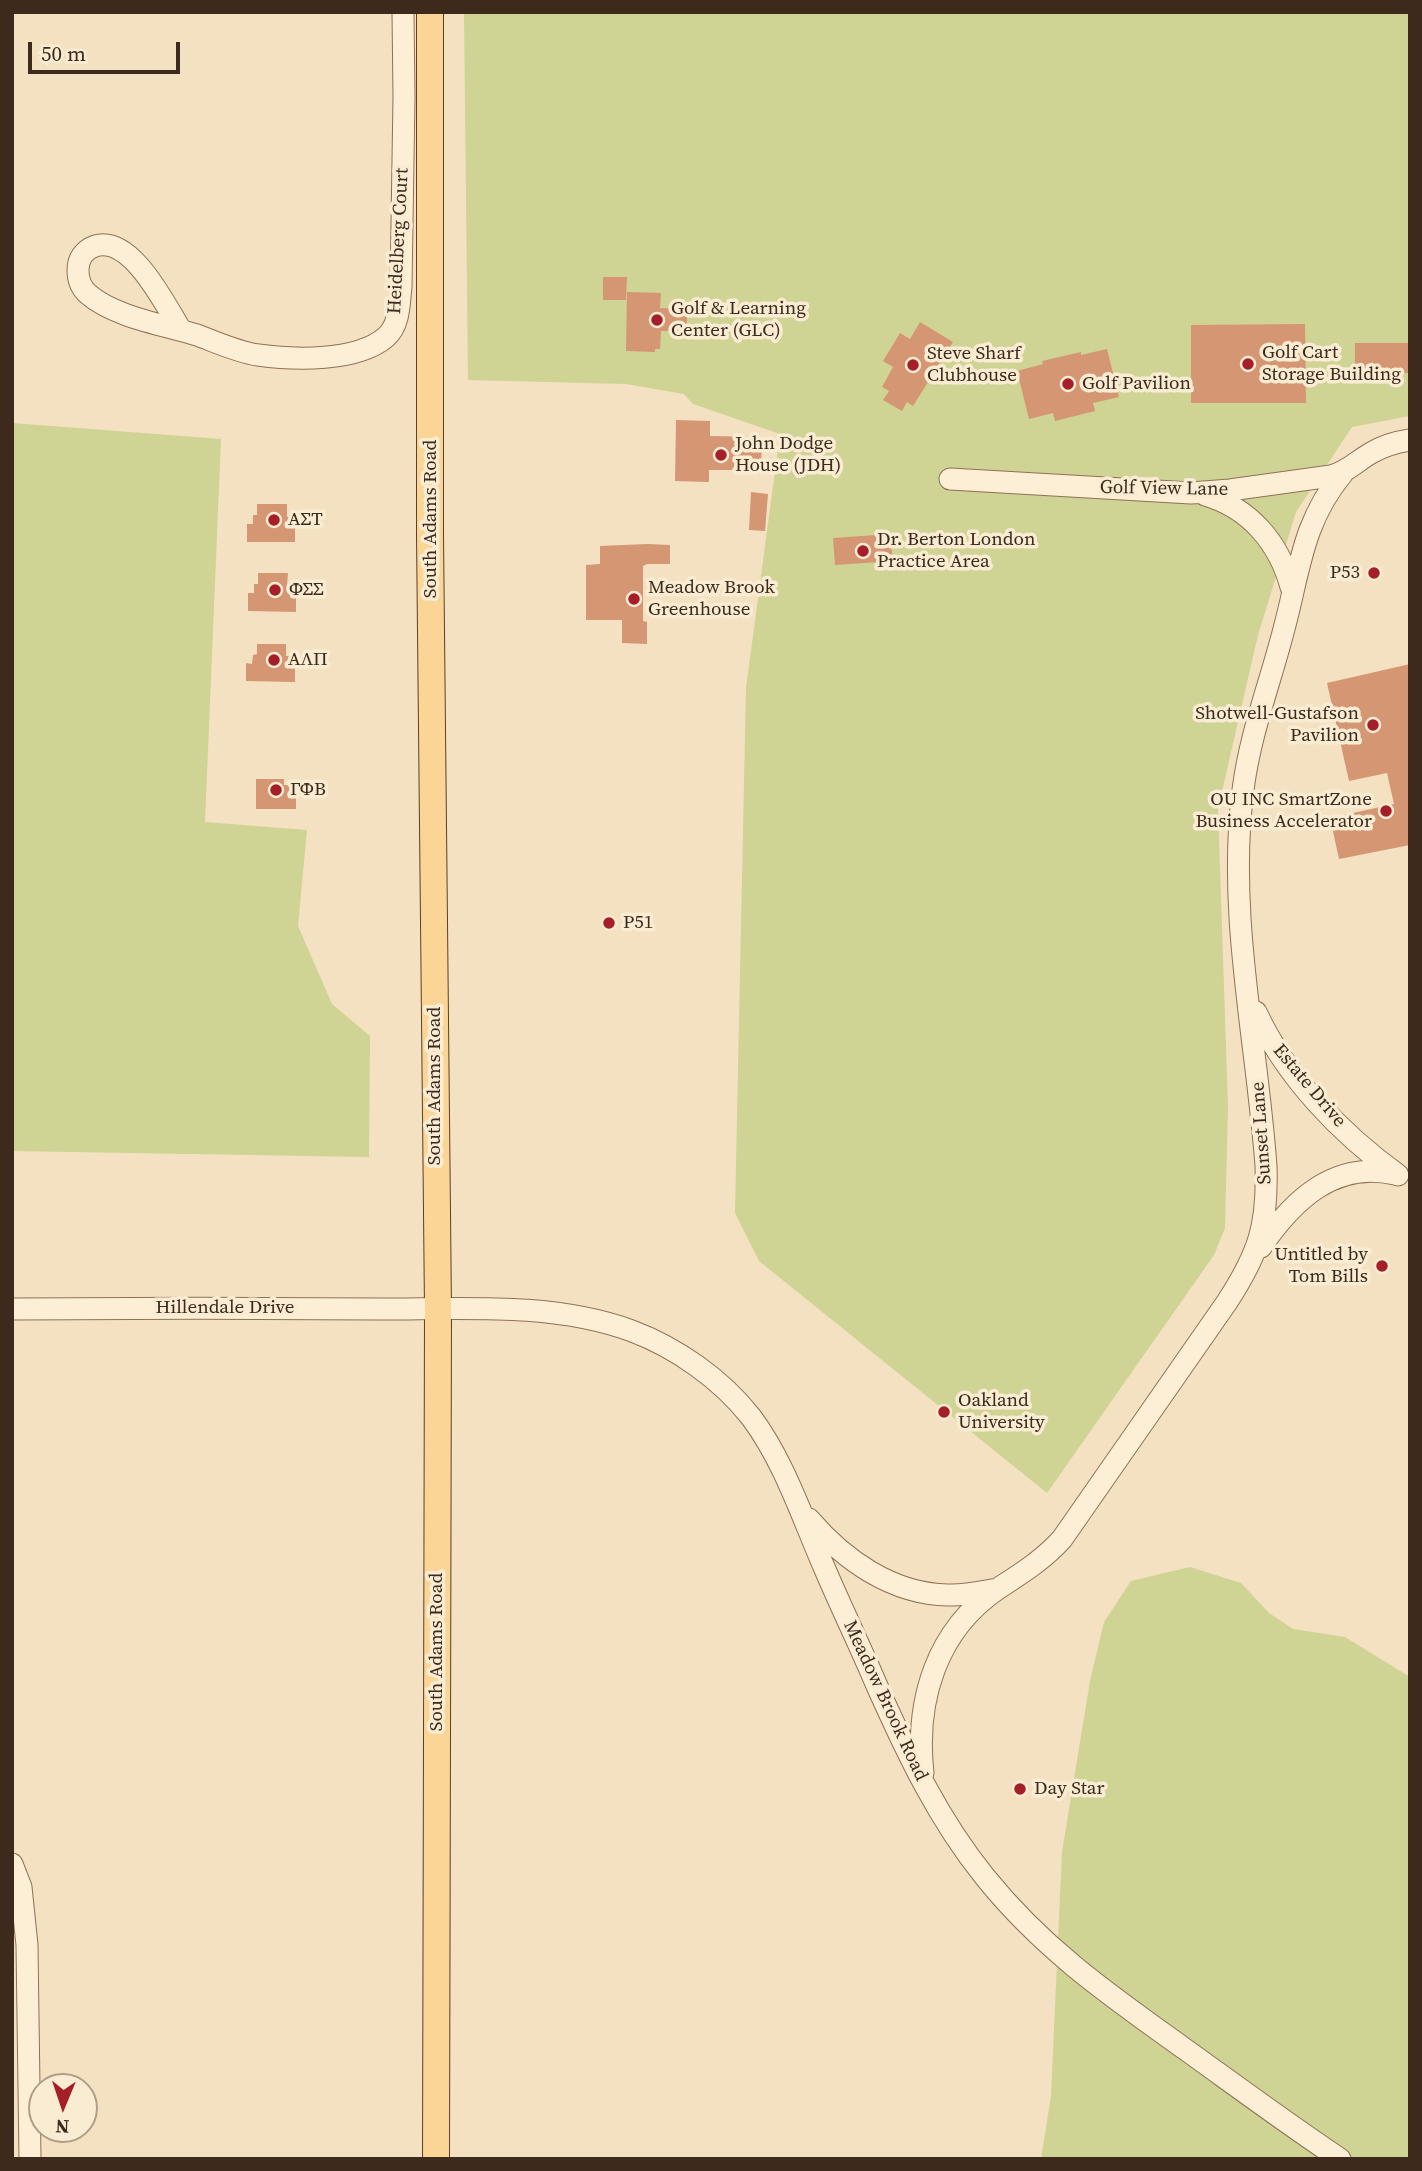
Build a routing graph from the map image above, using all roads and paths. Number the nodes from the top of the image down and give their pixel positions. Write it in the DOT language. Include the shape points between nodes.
graph roads {
  1 [pos="403,12"];
  2 [pos="430,12"];
  3 [pos="181,330"];
  4 [pos="1410,440"];
  5 [pos="1343,473"];
  6 [pos="950,479"];
  7 [pos="1191,492"];
  8 [pos="1292,593"];
  9 [pos="1246,979"];
  10 [pos="1404,1177"];
  11 [pos="1254,1257"];
  12 [pos="12,1309"];
  13 [pos="438,1309"];
  14 [pos="797,1503"];
  15 [pos="998,1589"];
  16 [pos="926,1789"];
  17 [pos="12,1864"];
  18 [pos="30,2159"];
  19 [pos="436,2159"];
  20 [pos="1340,2159"];
  1 -- 3 [label="street, Heidelberg Court" via="401,287 398,317 388,336 343,355 299,358 255,355"];
  2 -- 13 [label="main road, South Adams Road"];
  3 -- 3 [label="street, Heidelberg Court" via="136,317 90,296 79,281 85,252 104,244 128,254"];
  4 -- 5 [label="street, Golf View Lane" via="1373,452"];
  5 -- 7 [label="street, Golf View Lane" via="1230,491"];
  5 -- 8 [label="street, Sunset Lane" via="1310,524"];
  6 -- 7 [label="street, Golf View Lane"];
  7 -- 8 [label="street, Sunset Lane" via="1231,505 1261,531 1284,563"];
  8 -- 9 [label="street, Sunset Lane" via="1257,715 1242,789 1238,876"];
  9 -- 10 [label="street, Estate Drive" via="1264,1030 1289,1068 1340,1126"];
  9 -- 11 [label="street, Sunset Lane" via="1267,1185 1265,1216"];
  10 -- 11 [label="street, Estate Drive" via="1366,1169 1336,1176 1283,1219"];
  11 -- 15 [label="street, Sunset Lane" via="1062,1539 1043,1559"];
  12 -- 13 [label="street, Hillendale Drive"];
  13 -- 14 [label="street, Meadow Brook Road" via="581,1318 632,1331 663,1345 702,1370 741,1405 767,1442"];
  13 -- 19 [label="main road, South Adams Road"];
  14 -- 15 [label="street, Sunset Lane" via="851,1560 894,1583 947,1595"];
  14 -- 16 [label="street, Meadow Brook Road"];
  15 -- 16 [label="street, Sunset Lane" via="956,1628 939,1654 927,1687 922,1719"];
  16 -- 20 [label="street, Meadow Brook Road" via="985,1877 1061,1958"];
  17 -- 18 [label="street" via="21,1887 27,1945"];
}
